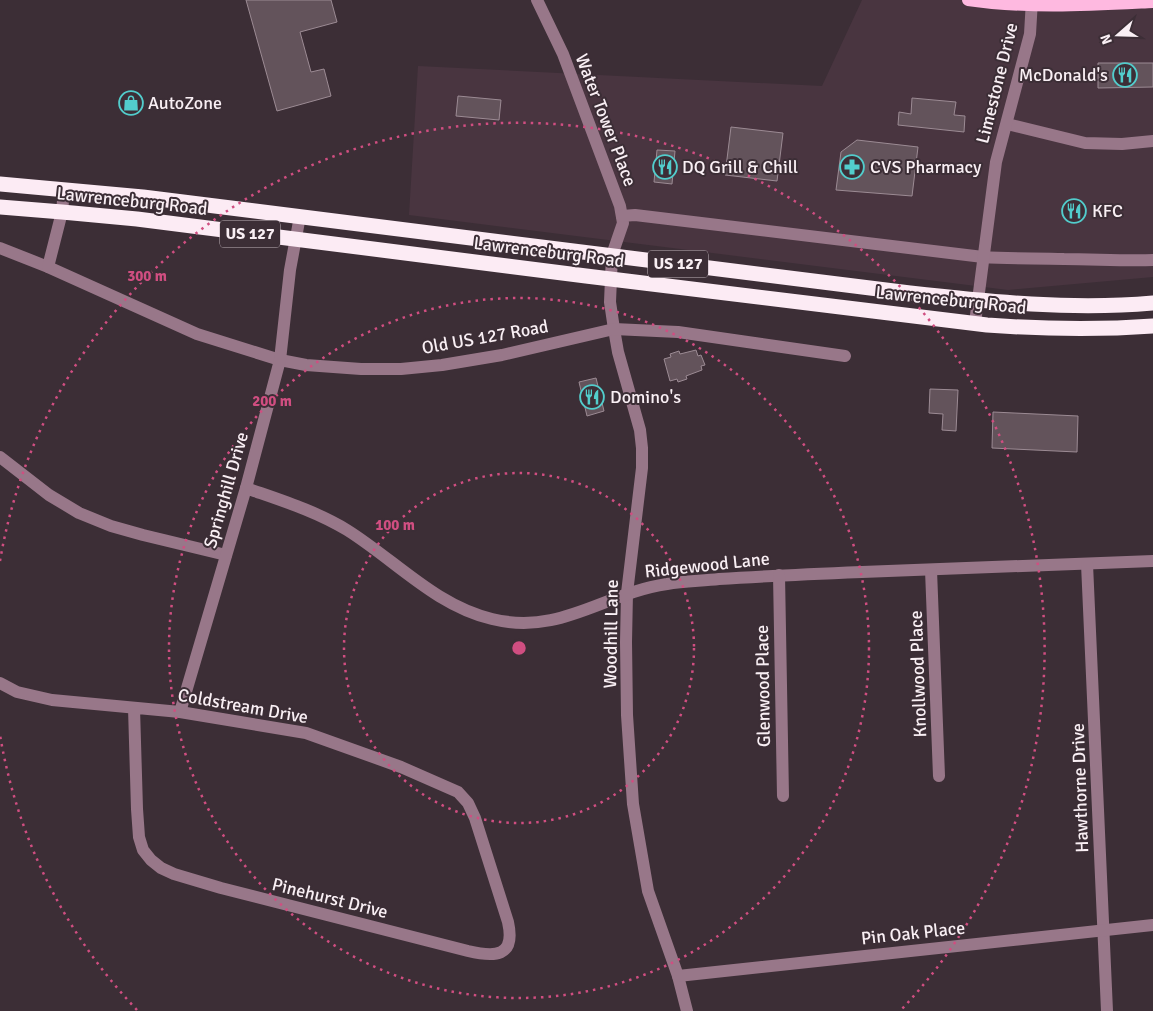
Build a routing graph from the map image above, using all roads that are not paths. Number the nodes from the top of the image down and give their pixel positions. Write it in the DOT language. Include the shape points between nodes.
graph roads {
  1 [pos="536,0"];
  2 [pos="968,0"];
  3 [pos="1032,2"];
  4 [pos="1153,2"];
  5 [pos="1007,124"];
  6 [pos="1153,141"];
  7 [pos="0,184"];
  8 [pos="64,190"];
  9 [pos="0,207"];
  10 [pos="62,212"];
  11 [pos="300,216"];
  12 [pos="622,216"];
  13 [pos="296,239"];
  14 [pos="0,248"];
  15 [pos="612,256"];
  16 [pos="983,257"];
  17 [pos="1153,260"];
  18 [pos="48,266"];
  19 [pos="611,279"];
  20 [pos="977,300"];
  21 [pos="1153,303"];
  22 [pos="975,323"];
  23 [pos="1153,326"];
  24 [pos="614,329"];
  25 [pos="846,356"];
  26 [pos="280,360"];
  27 [pos="0,457"];
  28 [pos="246,488"];
  29 [pos="226,555"];
  30 [pos="1153,561"];
  31 [pos="1087,564"];
  32 [pos="931,570"];
  33 [pos="779,575"];
  34 [pos="627,593"];
  35 [pos="0,683"];
  36 [pos="134,708"];
  37 [pos="180,712"];
  38 [pos="939,776"];
  39 [pos="783,796"];
  40 [pos="468,803"];
  41 [pos="1153,925"];
  42 [pos="1103,930"];
  43 [pos="678,976"];
  44 [pos="688,1011"];
  45 [pos="1107,1011"];
  1 -- 12 [label="street, Water Tower Place" via="563,54"];
  2 -- 3 [label="main road"];
  3 -- 4 [label="main road"];
  3 -- 5 [label="street, Limestone Drive" via="1030,34"];
  5 -- 6 [label="street" via="1086,143"];
  5 -- 16 [label="street, Limestone Drive" via="996,162"];
  7 -- 8 [label="highway, Lawrenceburg Road / US 127"];
  8 -- 10 [label="street"];
  8 -- 11 [label="highway, Lawrenceburg Road / US 127"];
  9 -- 10 [label="highway, Lawrenceburg Road / US 127"];
  10 -- 13 [label="highway, Lawrenceburg Road / US 127"];
  10 -- 18 [label="street"];
  11 -- 13 [label="street, Springhill Drive"];
  11 -- 15 [label="highway, Lawrenceburg Road / US 127"];
  12 -- 15 [label="street, Water Tower Place" via="623,223"];
  12 -- 16 [label="street"];
  13 -- 19 [label="highway, Lawrenceburg Road / US 127"];
  13 -- 26 [label="street, Springhill Drive"];
  14 -- 18 [label="street, Old US 127 Road"];
  15 -- 19 [label="street, Woodhill Lane"];
  15 -- 20 [label="highway, Lawrenceburg Road / US 127"];
  16 -- 17 [label="street"];
  16 -- 20 [label="street, Limestone Drive"];
  18 -- 26 [label="street, Old US 127 Road" via="197,334"];
  19 -- 22 [label="highway, Lawrenceburg Road / US 127"];
  19 -- 24 [label="street, Woodhill Lane"];
  20 -- 21 [label="highway, Lawrenceburg Road / US 127" via="1063,306"];
  20 -- 22 [label="street, Limestone Drive"];
  22 -- 23 [label="highway, Lawrenceburg Road / US 127" via="1057,329"];
  24 -- 25 [label="street, Old US 127 Road" via="678,332"];
  24 -- 26 [label="street, Old US 127 Road" via="502,356 401,369 306,365"];
  24 -- 34 [label="street, Woodhill Lane" via="642,448"];
  26 -- 28 [label="street, Springhill Drive"];
  27 -- 29 [label="street" via="49,495 87,517 143,535"];
  28 -- 29 [label="street, Springhill Drive"];
  28 -- 34 [label="street, Ridgewood Lane" via="298,506 345,529 438,596 493,620 521,623 550,621 580,613"];
  29 -- 37 [label="street, Springhill Drive"];
  30 -- 31 [label="street, Ridgewood Lane"];
  31 -- 32 [label="street, Ridgewood Lane"];
  31 -- 42 [label="street, Hawthorne Drive"];
  32 -- 33 [label="street, Ridgewood Lane"];
  32 -- 38 [label="street, Knollwood Place"];
  33 -- 34 [label="street, Ridgewood Lane" via="667,584"];
  33 -- 39 [label="street, Glenwood Place"];
  34 -- 43 [label="street, Woodhill Lane" via="627,714 633,804 648,891"];
  35 -- 36 [label="street, Coldstream Drive" via="34,697"];
  36 -- 37 [label="street, Coldstream Drive"];
  36 -- 40 [label="street, Pinehurst Drive" via="139,837 143,850 161,868 221,888 468,951 498,954 507,946 510,931"];
  37 -- 40 [label="street, Coldstream Drive" via="306,733 402,767 458,792"];
  41 -- 42 [label="street, Pin Oak Place"];
  42 -- 43 [label="street, Pin Oak Place"];
  42 -- 45 [label="street, Hawthorne Drive"];
  43 -- 44 [label="street, Woodhill Lane"];
}
